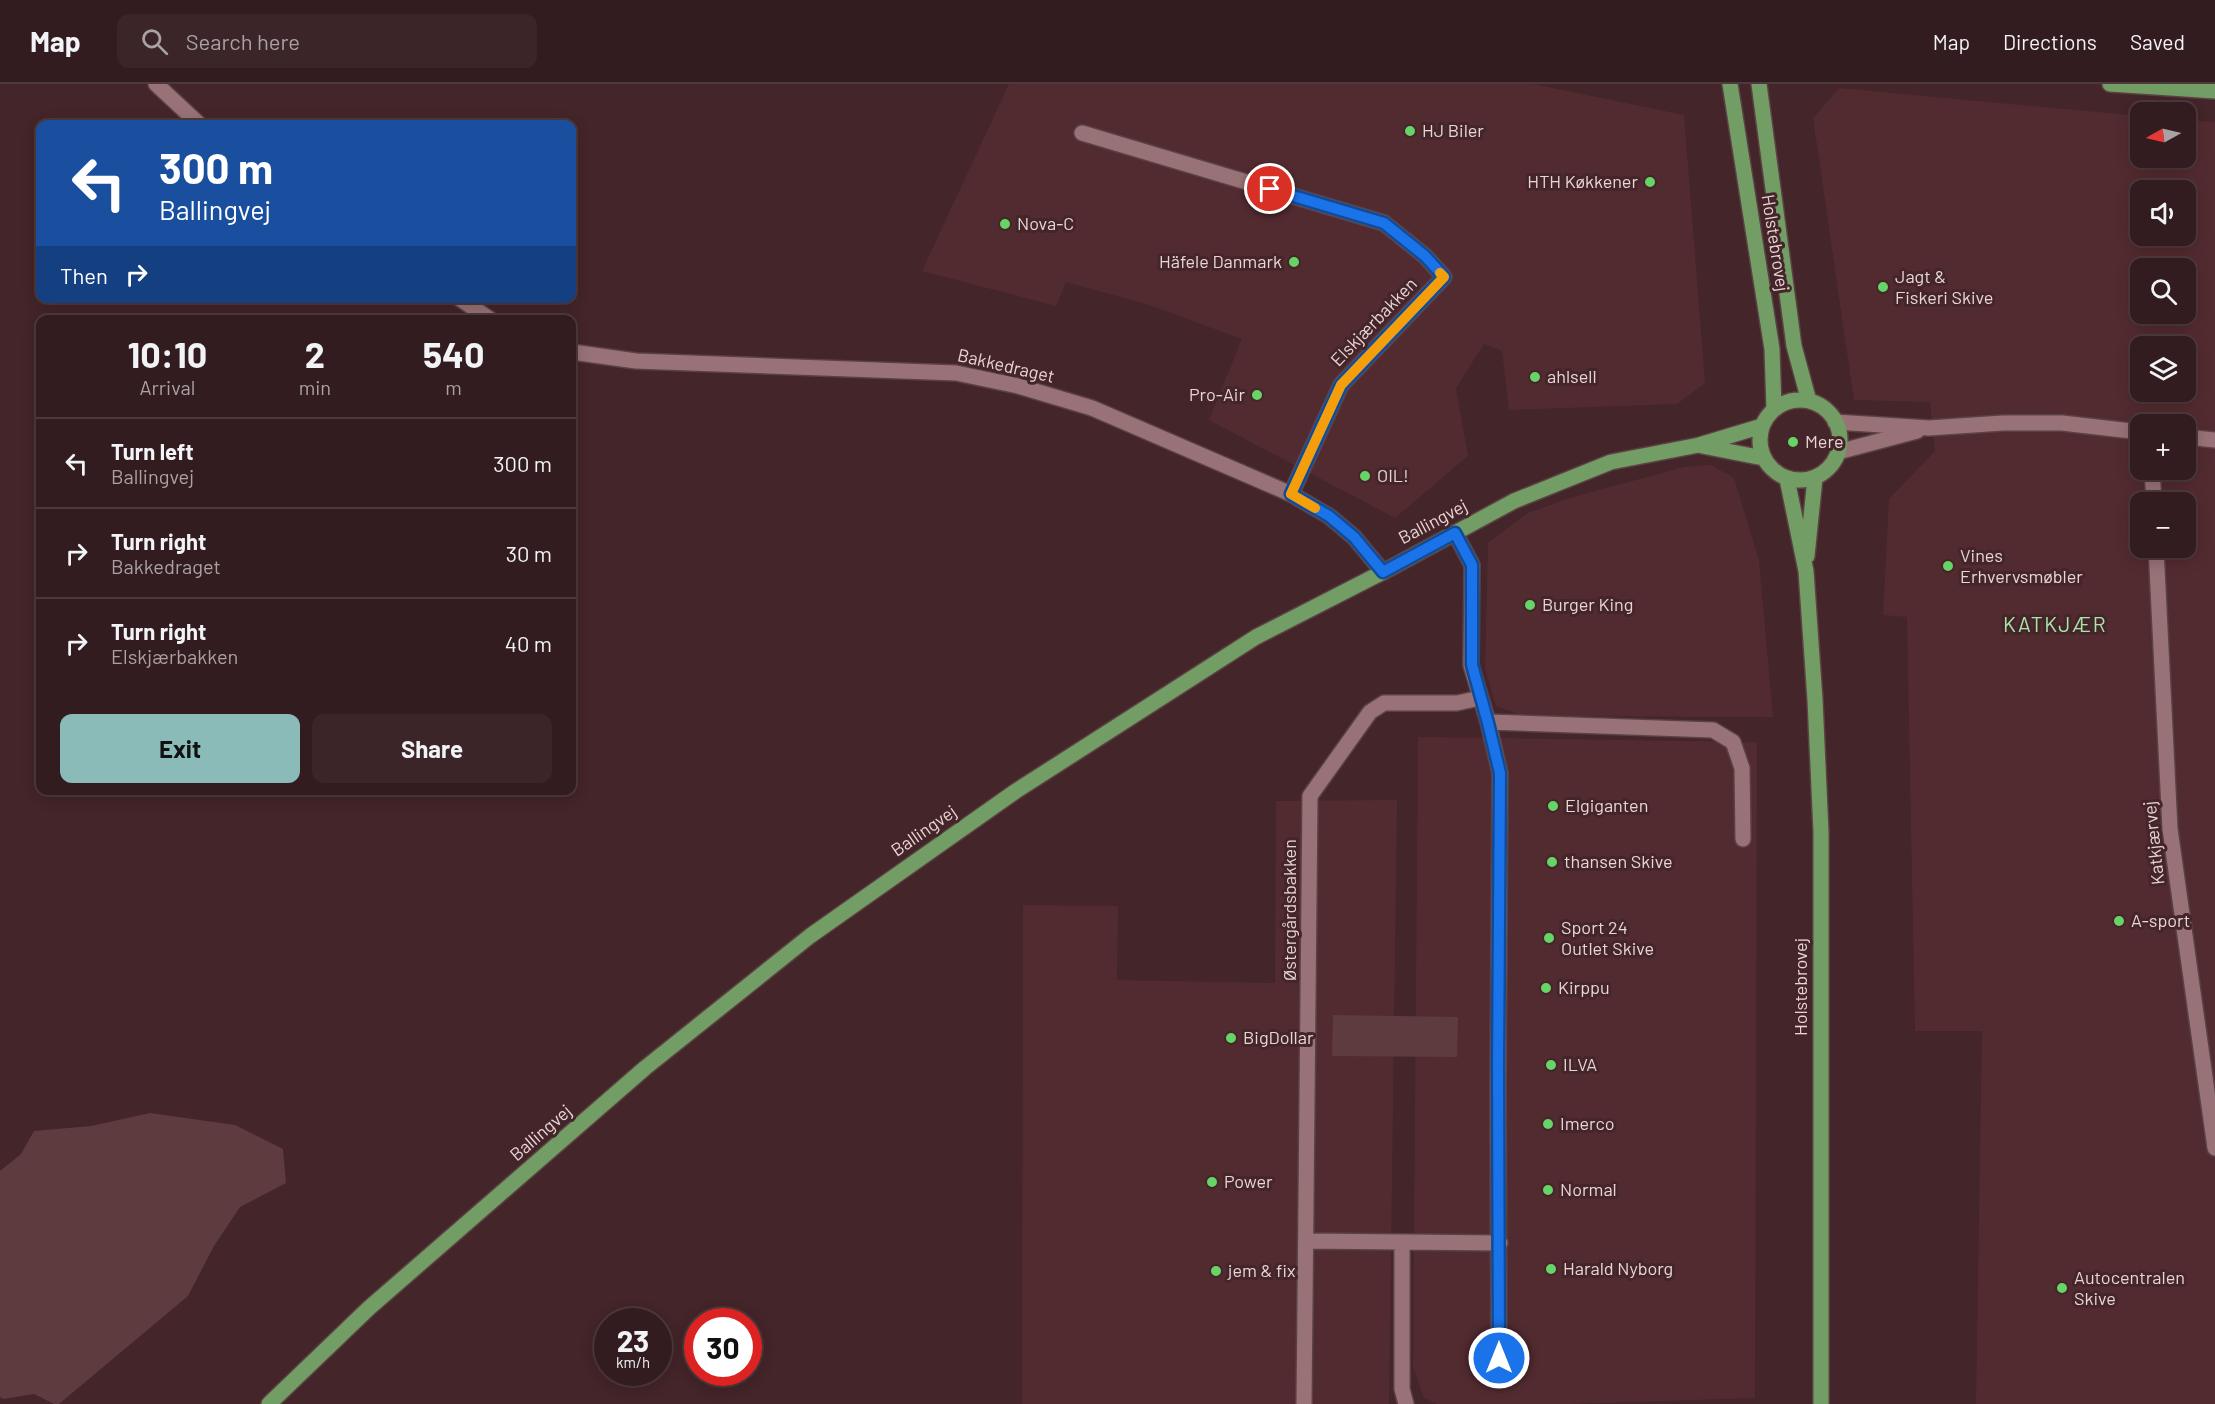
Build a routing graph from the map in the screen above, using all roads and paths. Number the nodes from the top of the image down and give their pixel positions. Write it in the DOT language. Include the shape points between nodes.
graph roads {
  1 [pos="156,84"];
  2 [pos="1730,84"];
  3 [pos="1759,84"];
  4 [pos="2110,84"];
  5 [pos="2173,84"];
  6 [pos="2195,89"];
  7 [pos="2215,91"];
  8 [pos="195,120"];
  9 [pos="1082,133"];
  10 [pos="466,303"];
  11 [pos="484,315"];
  12 [pos="576,353"];
  13 [pos="1809,401"];
  14 [pos="1774,409"];
  15 [pos="1835,422"];
  16 [pos="1762,426"];
  17 [pos="1929,428"];
  18 [pos="2130,431"];
  19 [pos="2196,438"];
  20 [pos="2215,440"];
  21 [pos="1699,446"];
  22 [pos="1838,452"];
  23 [pos="1763,458"];
  24 [pos="1815,478"];
  25 [pos="1787,479"];
  26 [pos="1291,494"];
  27 [pos="1455,533"];
  28 [pos="2156,558"];
  29 [pos="1806,571"];
  30 [pos="1383,572"];
  31 [pos="1480,698"];
  32 [pos="1488,723"];
  33 [pos="1743,839"];
  34 [pos="2214,1132"];
  35 [pos="2215,1148"];
  36 [pos="1307,1240"];
  37 [pos="1402,1242"];
  38 [pos="1500,1243"];
  39 [pos="1499,1375"];
  40 [pos="269,1404"];
  41 [pos="1304,1404"];
  42 [pos="1406,1404"];
  43 [pos="1821,1404"];
  1 -- 8 [label="street"];
  2 -- 14 [label="main road, Holstebrovej" via="1772,349"];
  3 -- 13 [label="main road, Holstebrovej" via="1794,346"];
  4 -- 6 [label="main road"];
  5 -- 6 [label="main road"];
  6 -- 7 [label="main road"];
  9 -- 26 [label="street, Elskjærbakken" via="1384,223 1444,277 1341,385"];
  10 -- 11 [label="street"];
  12 -- 26 [label="street, Bakkedraget" via="636,361 956,373 1092,408"];
  13 -- 14 [label="main road" via="1791,401"];
  13 -- 15 [label="main road" via="1825,409"];
  14 -- 16 [label="main road"];
  15 -- 17 [label="street"];
  15 -- 22 [label="main road"];
  16 -- 21 [label="main road, Ballingvej"];
  16 -- 23 [label="main road"];
  17 -- 18 [label="street" via="2062,423"];
  17 -- 22 [label="street"];
  19 -- 20 [label="street"];
  21 -- 23 [label="main road, Ballingvej"];
  21 -- 27 [label="main road, Ballingvej" via="1611,462 1514,501"];
  22 -- 24 [label="main road" via="1833,463"];
  23 -- 25 [label="main road"];
  24 -- 25 [label="main road"];
  24 -- 29 [label="main road, Holstebrovej"];
  25 -- 29 [label="main road, Holstebrovej"];
  26 -- 30 [label="street, Bakkedraget" via="1329,516 1354,537"];
  27 -- 30 [label="main road, Ballingvej"];
  27 -- 31 [label="street" via="1472,565 1472,665"];
  28 -- 34 [label="street, Katkjærvej" via="2170,829"];
  29 -- 43 [label="main road, Holstebrovej" via="1821,832"];
  30 -- 40 [label="main road, Ballingvej" via="1246,642 1016,791 810,936 627,1083 369,1308"];
  31 -- 32 [label="street"];
  31 -- 36 [label="street, Østergårdsbakken" via="1457,703 1384,703 1370,712 1310,796"];
  32 -- 33 [label="street" via="1713,730 1733,742 1742,768"];
  32 -- 38 [label="street" via="1500,773"];
  34 -- 35 [label="street, Katkjærvej"];
  36 -- 37 [label="street"];
  36 -- 41 [label="street, Østergårdsbakken"];
  37 -- 38 [label="street"];
  37 -- 42 [label="street" via="1402,1389"];
  38 -- 39 [label="street"];
}
